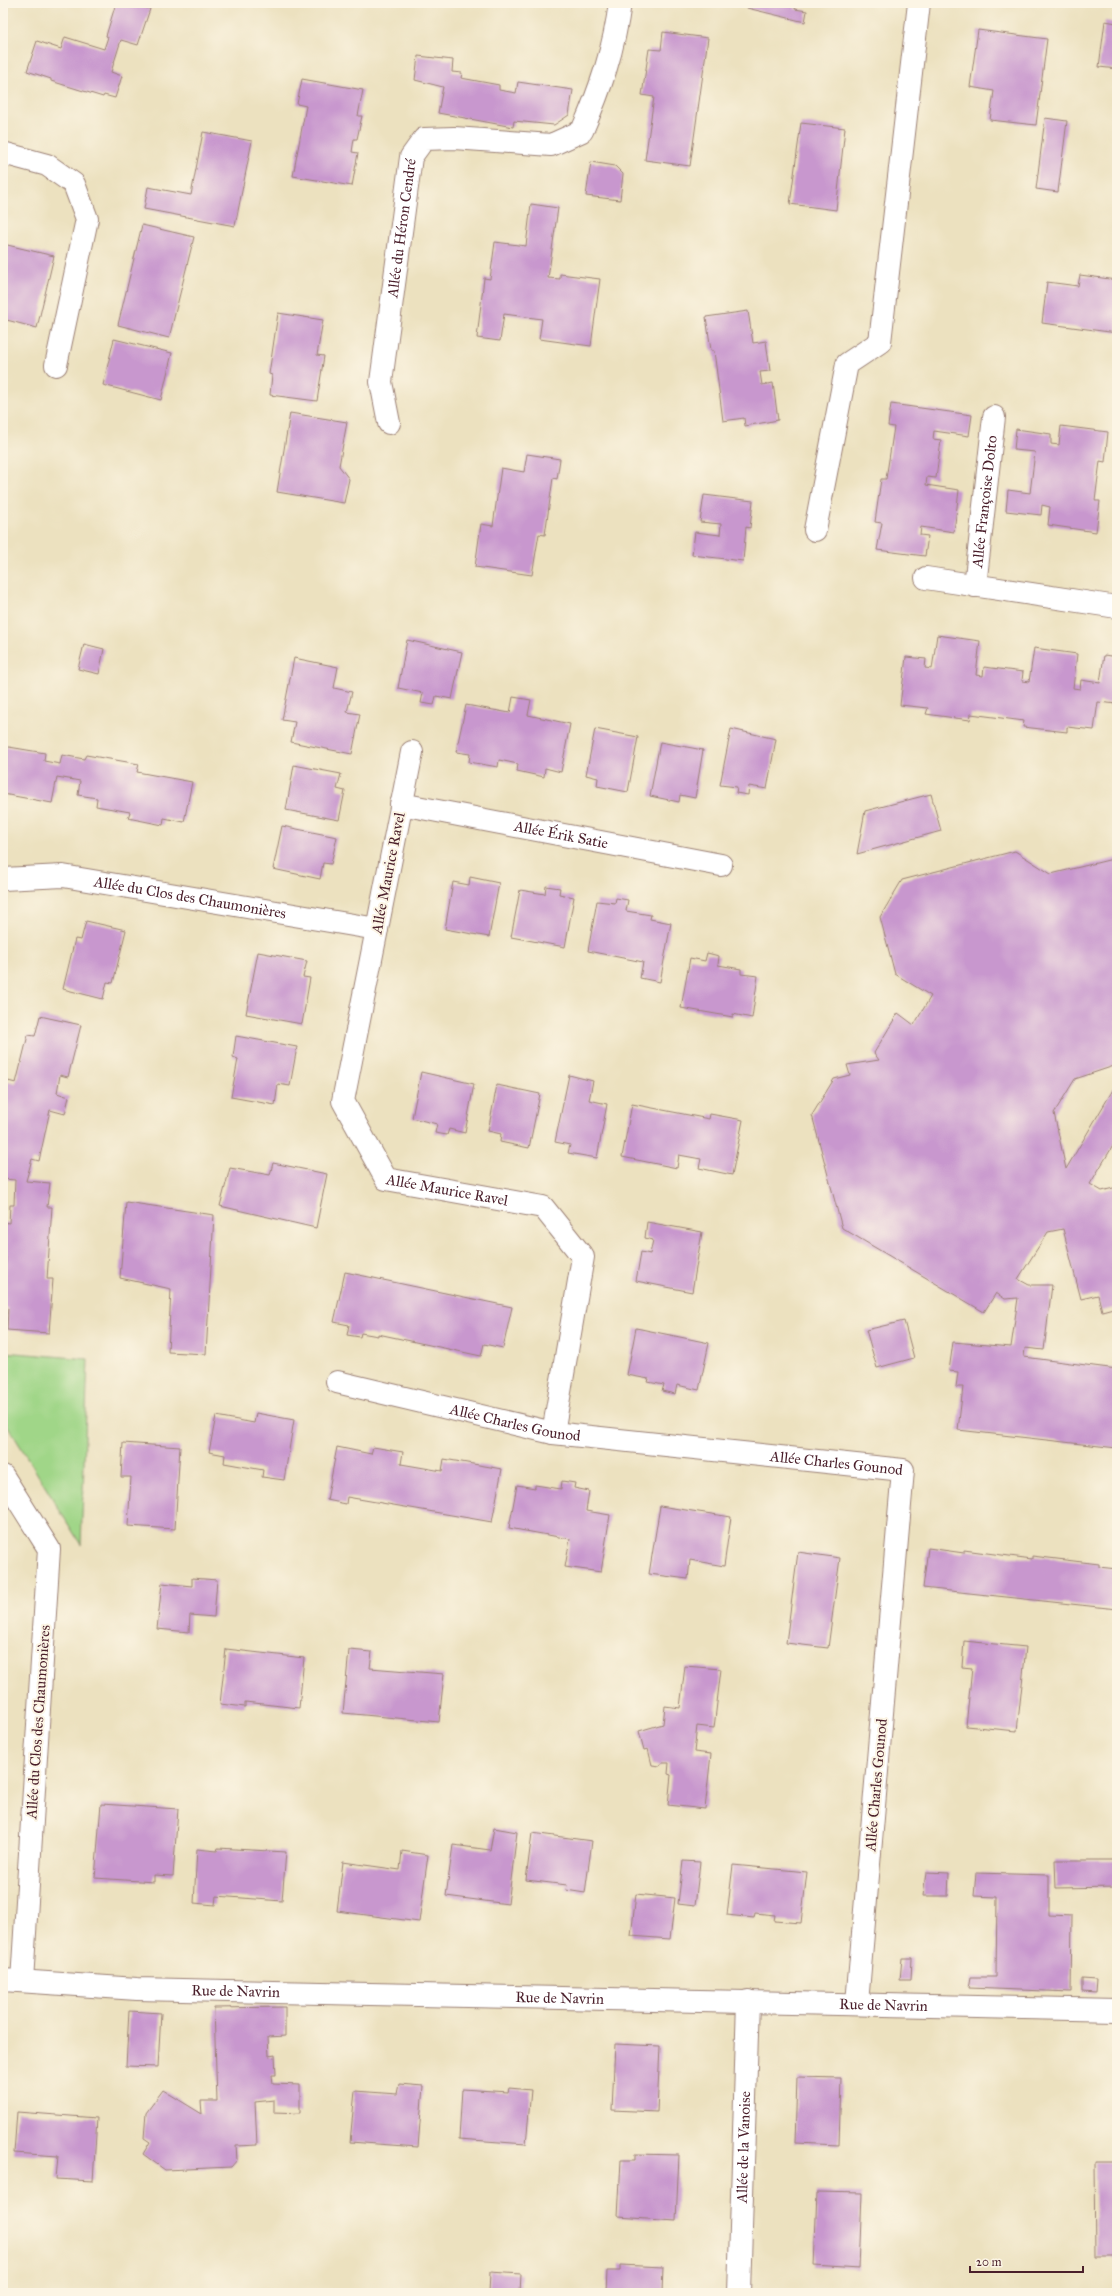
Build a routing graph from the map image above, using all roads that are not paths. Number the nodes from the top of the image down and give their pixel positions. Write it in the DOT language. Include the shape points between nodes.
graph roads {
  1 [pos="620,3"];
  2 [pos="919,3"];
  3 [pos="3,153"];
  4 [pos="56,365"];
  5 [pos="994,417"];
  6 [pos="389,423"];
  7 [pos="815,530"];
  8 [pos="926,578"];
  9 [pos="975,586"];
  10 [pos="1117,607"];
  11 [pos="412,752"];
  12 [pos="401,804"];
  13 [pos="720,865"];
  14 [pos="3,879"];
  15 [pos="377,929"];
  16 [pos="338,1382"];
  17 [pos="553,1433"];
  18 [pos="3,1476"];
  19 [pos="12,1980"];
  20 [pos="748,2001"];
  21 [pos="857,2003"];
  22 [pos="1117,2010"];
  23 [pos="739,2293"];
  1 -- 6 [label="street, Allée du Héron Cendré" via="617,28 601,90 582,131 551,145 454,138 424,139 411,157 381,382"];
  2 -- 7 [label="street" via="880,342 847,364"];
  3 -- 4 [label="street" via="47,165 74,184 87,219"];
  5 -- 9 [label="street, Allée Françoise Dolto"];
  8 -- 9 [label="street, Allée Françoise Dolto"];
  9 -- 10 [label="street, Allée Françoise Dolto"];
  11 -- 12 [label="street, Allée Maurice Ravel"];
  12 -- 13 [label="street, Allée Érik Satie"];
  12 -- 15 [label="street, Allée Maurice Ravel"];
  14 -- 15 [label="street, Allée du Clos des Chaumonières" via="63,876"];
  15 -- 17 [label="street, Allée Maurice Ravel" via="343,1101 386,1179 543,1207 583,1257"];
  16 -- 17 [label="street, Allée Charles Gounod"];
  17 -- 21 [label="street, Allée Charles Gounod" via="903,1470"];
  18 -- 19 [label="street, Allée du Clos des Chaumonières" via="49,1550"];
  19 -- 20 [label="street, Rue de Navrin" via="137,1989"];
  20 -- 21 [label="street, Rue de Navrin"];
  20 -- 23 [label="street, Allée de la Vanoise"];
  21 -- 22 [label="street, Rue de Navrin"];
}
